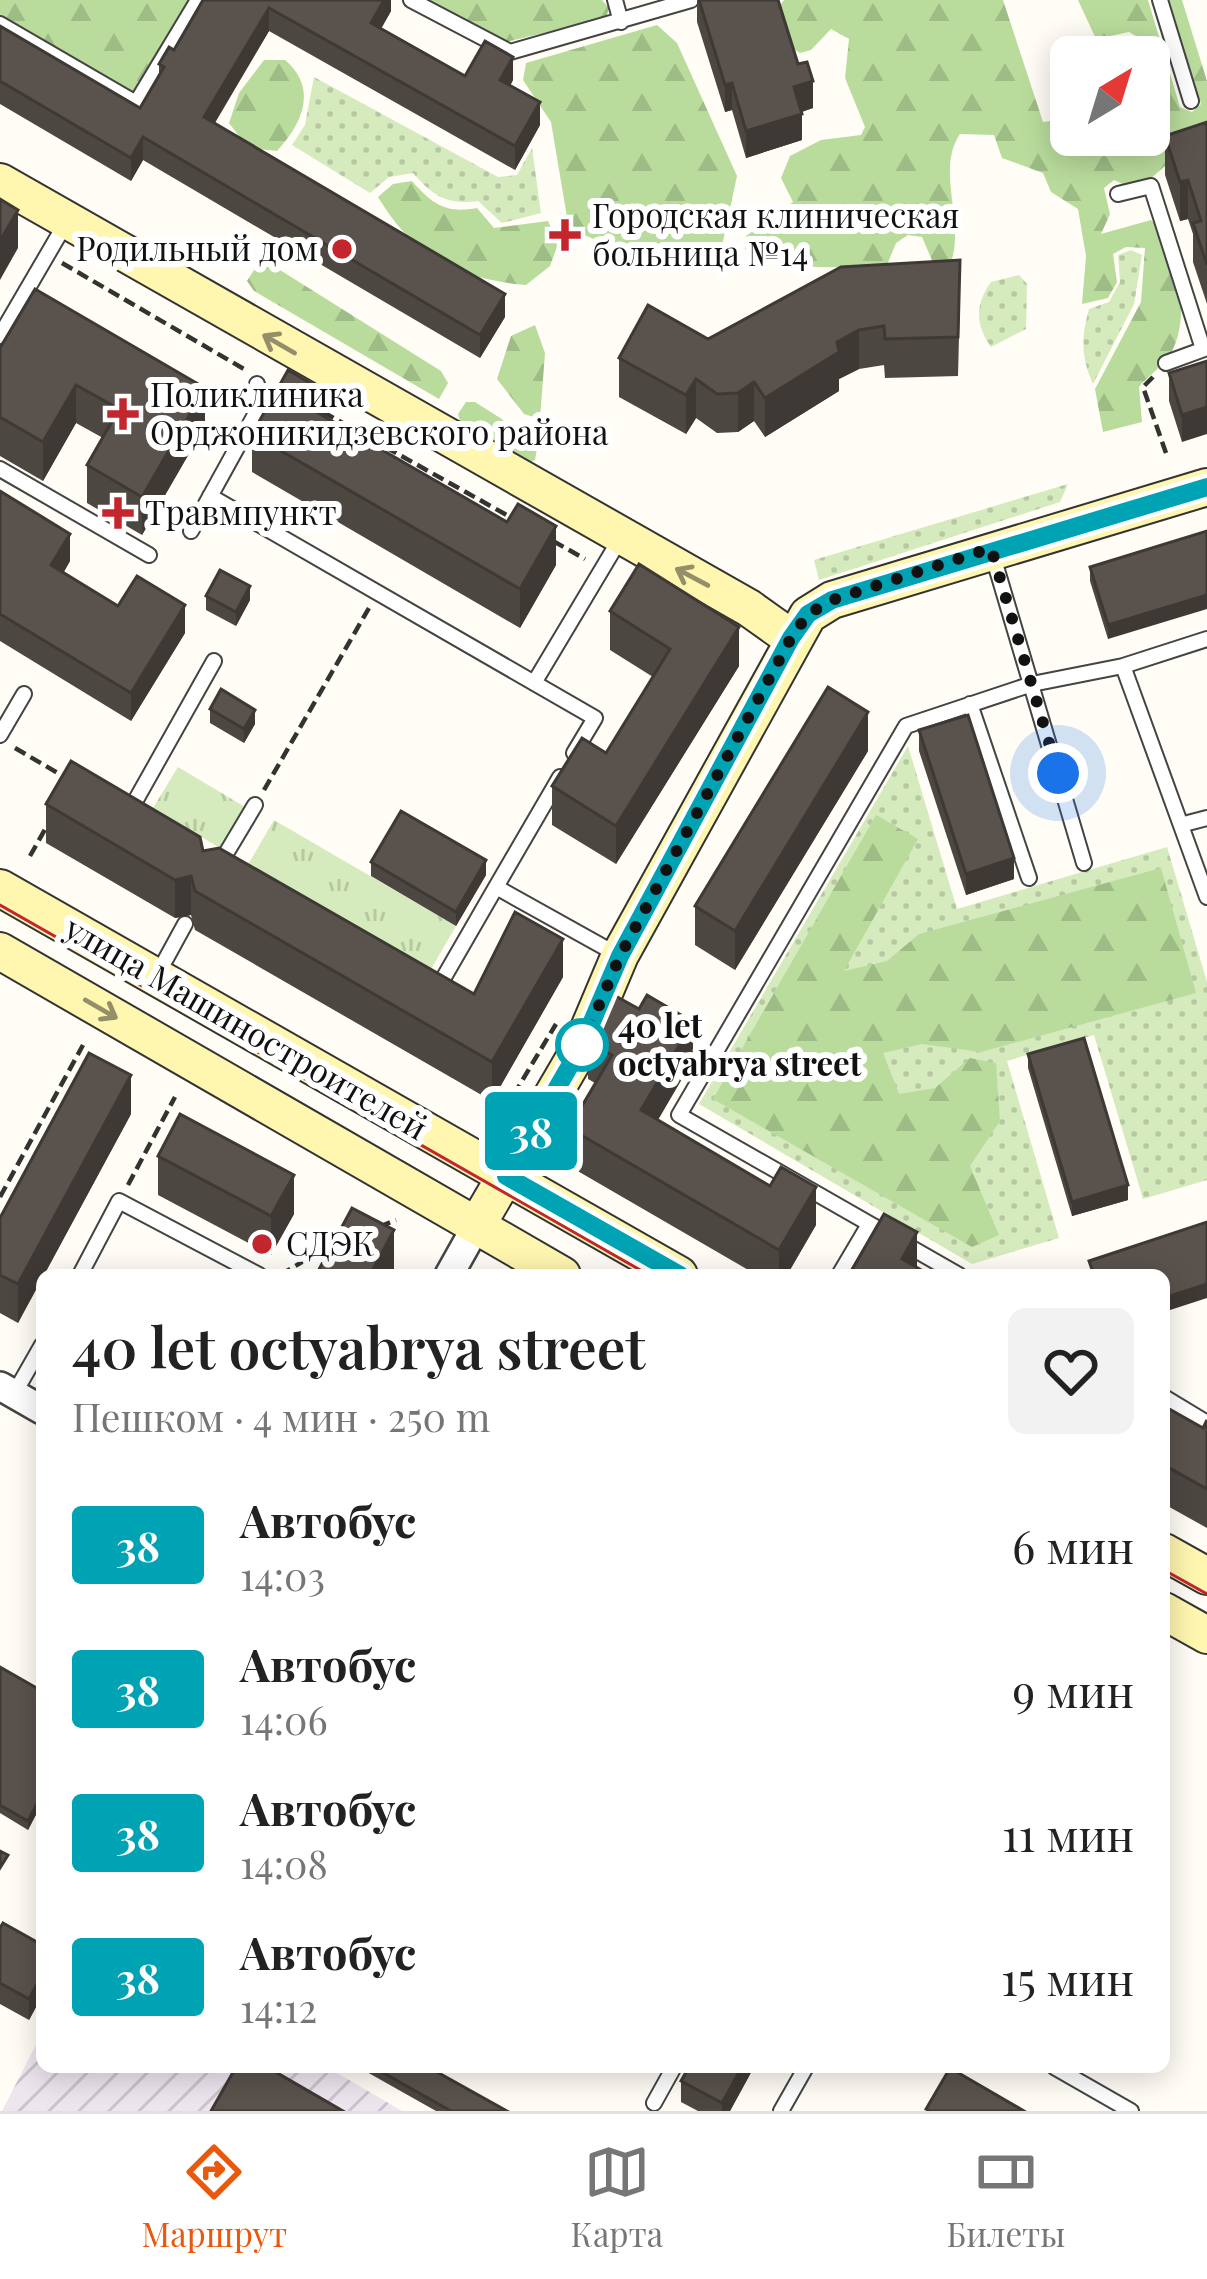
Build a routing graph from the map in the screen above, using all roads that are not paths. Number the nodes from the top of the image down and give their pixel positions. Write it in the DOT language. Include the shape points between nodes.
graph roads {
  1 [pos="198,0"];
  2 [pos="411,0"];
  3 [pos="616,0"];
  4 [pos="691,0"];
  5 [pos="1160,0"];
  6 [pos="621,22"];
  7 [pos="0,24"];
  8 [pos="1191,101"];
  9 [pos="0,182"];
  10 [pos="1118,194"];
  11 [pos="67,221"];
  12 [pos="0,336"];
  13 [pos="1205,349"];
  14 [pos="1166,363"];
  15 [pos="259,381"];
  16 [pos="0,469"];
  17 [pos="1207,487"];
  18 [pos="211,496"];
  19 [pos="191,531"];
  20 [pos="991,548"];
  21 [pos="612,554"];
  22 [pos="148,556"];
  23 [pos="791,638"];
  24 [pos="1207,639"];
  25 [pos="214,661"];
  26 [pos="1123,666"];
  27 [pos="534,683"];
  28 [pos="1032,684"];
  29 [pos="24,694"];
  30 [pos="970,704"];
  31 [pos="3,739"];
  32 [pos="71,781"];
  33 [pos="255,805"];
  34 [pos="128,814"];
  35 [pos="1207,818"];
  36 [pos="146,824"];
  37 [pos="1184,824"];
  38 [pos="200,856"];
  39 [pos="1084,862"];
  40 [pos="214,874"];
  41 [pos="1029,878"];
  42 [pos="238,879"];
  43 [pos="496,887"];
  44 [pos="0,888"];
  45 [pos="1207,897"];
  46 [pos="185,924"];
  47 [pos="0,951"];
  48 [pos="620,956"];
  49 [pos="156,976"];
  50 [pos="412,986"];
  51 [pos="506,1176"];
  52 [pos="477,1225"];
  53 [pos="868,1226"];
  54 [pos="83,1269"];
  55 [pos="248,1269"];
  56 [pos="452,1269"];
  57 [pos="552,1269"];
  58 [pos="669,1269"];
  59 [pos="843,1269"];
  60 [pos="948,1269"];
  61 [pos="36,1353"];
  62 [pos="7,1390"];
  63 [pos="1170,1401"];
  64 [pos="36,1407"];
  65 [pos="1207,1423"];
  66 [pos="1170,1555"];
  67 [pos="1205,1572"];
  68 [pos="1170,1614"];
  69 [pos="1207,1635"];
  70 [pos="671,2073"];
  71 [pos="803,2073"];
  72 [pos="1065,2073"];
  73 [pos="654,2103"];
  74 [pos="781,2111"];
  75 [pos="1132,2111"];
  1 -- 7 [label="lane" via="136,103"];
  2 -- 6 [label="lane" via="510,52"];
  3 -- 6 [label="lane"];
  4 -- 6 [label="lane"];
  5 -- 8 [label="lane"];
  9 -- 11 [label="main road"];
  10 -- 13 [label="lane" via="1151,186"];
  11 -- 12 [label="lane"];
  21 -- 11 [label="main road, one-way"];
  13 -- 14 [label="lane"];
  15 -- 18 [label="lane" via="261,404"];
  16 -- 22 [label="lane"];
  17 -- 20 [label="main road"];
  18 -- 19 [label="lane"];
  18 -- 27 [label="lane"];
  20 -- 23 [label="main road" via="832,600 808,614"];
  20 -- 28 [label="lane"];
  23 -- 21 [label="main road, one-way" via="749,608"];
  21 -- 27 [label="lane"];
  23 -- 48 [label="main road"];
  24 -- 26 [label="lane"];
  25 -- 34 [label="lane"];
  26 -- 28 [label="lane"];
  26 -- 37 [label="lane"];
  27 -- 43 [label="lane" via="595,718"];
  28 -- 30 [label="lane"];
  28 -- 39 [label="lane"];
  29 -- 31 [label="lane"];
  30 -- 41 [label="lane"];
  30 -- 53 [label="lane" via="906,726 679,1114"];
  32 -- 34 [label="lane"];
  33 -- 40 [label="lane"];
  34 -- 36 [label="lane"];
  35 -- 37 [label="lane"];
  37 -- 45 [label="lane"];
  38 -- 40 [label="lane"];
  40 -- 42 [label="lane"];
  43 -- 48 [label="lane"];
  43 -- 50 [label="lane" via="432,998"];
  44 -- 49 [label="main road, улица Машиностроителей"];
  46 -- 49 [label="lane"];
  47 -- 52 [label="main road, улица Машиностроителей, one-way"];
  48 -- 51 [label="main road" via="582,1045"];
  49 -- 51 [label="main road, улица Машиностроителей"];
  51 -- 52 [label="main road"];
  51 -- 58 [label="main road, улица Машиностроителей"];
  52 -- 56 [label="street"];
  52 -- 57 [label="main road, улица Машиностроителей"];
  53 -- 59 [label="lane"];
  53 -- 60 [label="lane"];
  54 -- 55 [label="lane" via="119,1201"];
  61 -- 62 [label="lane"];
  62 -- 64 [label="street"];
  63 -- 65 [label="lane"];
  66 -- 67 [label="main road"];
  68 -- 69 [label="main road"];
  70 -- 73 [label="lane"];
  71 -- 74 [label="lane"];
  72 -- 75 [label="lane"];
}
